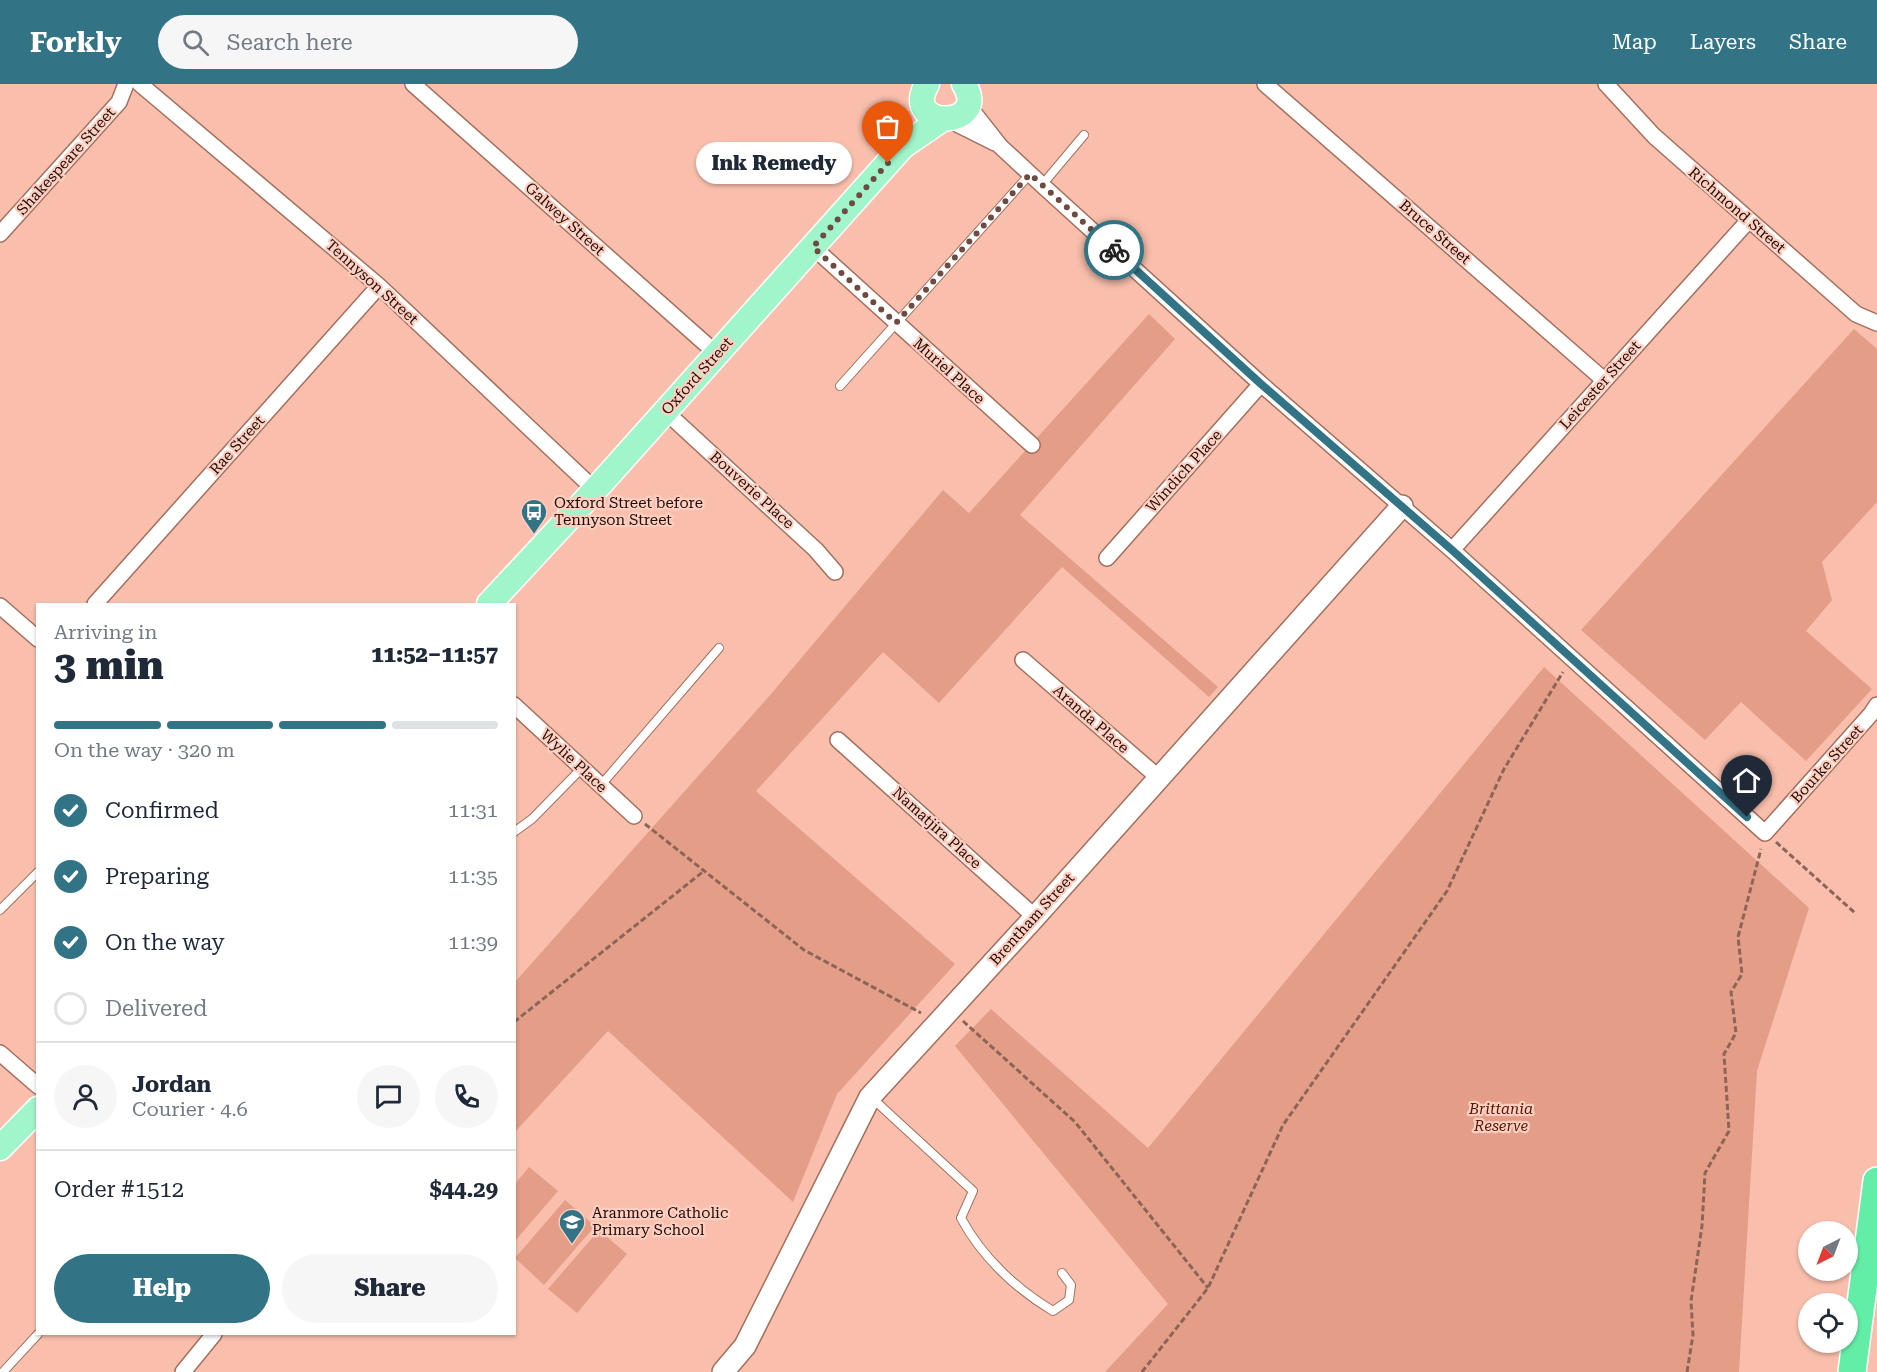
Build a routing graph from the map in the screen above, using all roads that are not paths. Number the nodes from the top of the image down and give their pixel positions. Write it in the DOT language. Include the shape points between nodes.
graph roads {
  1 [pos="126,84"];
  2 [pos="140,84"];
  3 [pos="413,84"];
  4 [pos="1265,84"];
  5 [pos="1606,84"];
  6 [pos="922,90"];
  7 [pos="967,90"];
  8 [pos="945,120"];
  9 [pos="1084,135"];
  10 [pos="903,146"];
  11 [pos="1000,146"];
  12 [pos="1030,174"];
  13 [pos="1042,185"];
  14 [pos="1749,220"];
  15 [pos="0,234"];
  16 [pos="813,247"];
  17 [pos="379,286"];
  18 [pos="896,323"];
  19 [pos="1877,323"];
  20 [pos="717,354"];
  21 [pos="1604,380"];
  22 [pos="1261,384"];
  23 [pos="840,386"];
  24 [pos="666,412"];
  25 [pos="1032,445"];
  26 [pos="595,490"];
  27 [pos="1402,506"];
  28 [pos="1452,550"];
  29 [pos="1107,558"];
  30 [pos="835,572"];
  31 [pos="96,603"];
  32 [pos="490,603"];
  33 [pos="0,606"];
  34 [pos="36,637"];
  35 [pos="718,648"];
  36 [pos="1023,660"];
  37 [pos="1877,705"];
  38 [pos="516,707"];
  39 [pos="838,740"];
  40 [pos="582,768"];
  41 [pos="1159,777"];
  42 [pos="601,785"];
  43 [pos="634,816"];
  44 [pos="516,831"];
  45 [pos="36,874"];
  46 [pos="0,910"];
  47 [pos="1035,916"];
  48 [pos="0,1053"];
  49 [pos="36,1084"];
  50 [pos="870,1097"];
  51 [pos="36,1110"];
  52 [pos="0,1149"];
  53 [pos="1877,1180"];
  54 [pos="1062,1273"];
  55 [pos="37,1335"];
  56 [pos="213,1335"];
  57 [pos="3,1372"];
  58 [pos="183,1372"];
  59 [pos="723,1372"];
  60 [pos="1852,1372"];
  1 -- 15 [label="street, Shakespeare Street" via="119,102"];
  2 -- 17 [label="street, Tennyson Street"];
  3 -- 20 [label="street, Galwey Street"];
  4 -- 21 [label="street, Bruce Street"];
  5 -- 14 [label="street, Richmond Street" via="1654,136"];
  6 -- 8 [label="main road" via="929,113"];
  6 -- 10 [label="main road, Oxford Street"];
  7 -- 8 [label="main road, Oxford Street" via="960,115"];
  7 -- 11 [label="street"];
  8 -- 10 [label="main road, Oxford Street"];
  8 -- 11 [label="street"];
  9 -- 13 [label="lane"];
  10 -- 16 [label="main road, Oxford Street"];
  11 -- 12 [label="street"];
  12 -- 13 [label="street"];
  12 -- 18 [label="lane"];
  13 -- 22 [label="street"];
  14 -- 19 [label="street, Richmond Street" via="1856,314"];
  14 -- 21 [label="street, Leicester Street"];
  16 -- 18 [label="street, Muriel Place"];
  16 -- 20 [label="main road, Oxford Street"];
  17 -- 26 [label="street, Tennyson Street"];
  17 -- 31 [label="street, Rae Street"];
  18 -- 23 [label="lane"];
  18 -- 25 [label="street, Muriel Place"];
  20 -- 24 [label="main road, Oxford Street"];
  21 -- 28 [label="street, Leicester Street"];
  22 -- 27 [label="street"];
  22 -- 29 [label="street, Windich Place"];
  24 -- 26 [label="main road, Oxford Street"];
  24 -- 30 [label="street, Bouverie Place"];
  26 -- 32 [label="main road, Oxford Street"];
  27 -- 28 [label="street"];
  27 -- 41 [label="street, Brentham Street"];
  28 -- 37 [label="street, Bourke Street" via="1765,833"];
  33 -- 34 [label="street"];
  35 -- 42 [label="lane"];
  36 -- 41 [label="street, Aranda Place"];
  38 -- 40 [label="street, Wylie Place"];
  39 -- 47 [label="street, Namatjira Place"];
  40 -- 42 [label="street, Wylie Place"];
  40 -- 44 [label="lane"];
  41 -- 47 [label="street, Brentham Street"];
  42 -- 43 [label="street, Wylie Place"];
  45 -- 46 [label="lane"];
  47 -- 50 [label="street, Brentham Street"];
  48 -- 49 [label="street"];
  50 -- 54 [label="lane" via="973,1191 961,1218 983,1252 1021,1290 1053,1311 1069,1300 1071,1285"];
  50 -- 59 [label="street, Brentham Street" via="745,1346"];
  51 -- 52 [label="main road"];
  53 -- 60 [label="highway"];
  55 -- 57 [label="lane"];
  56 -- 58 [label="street"];
}
